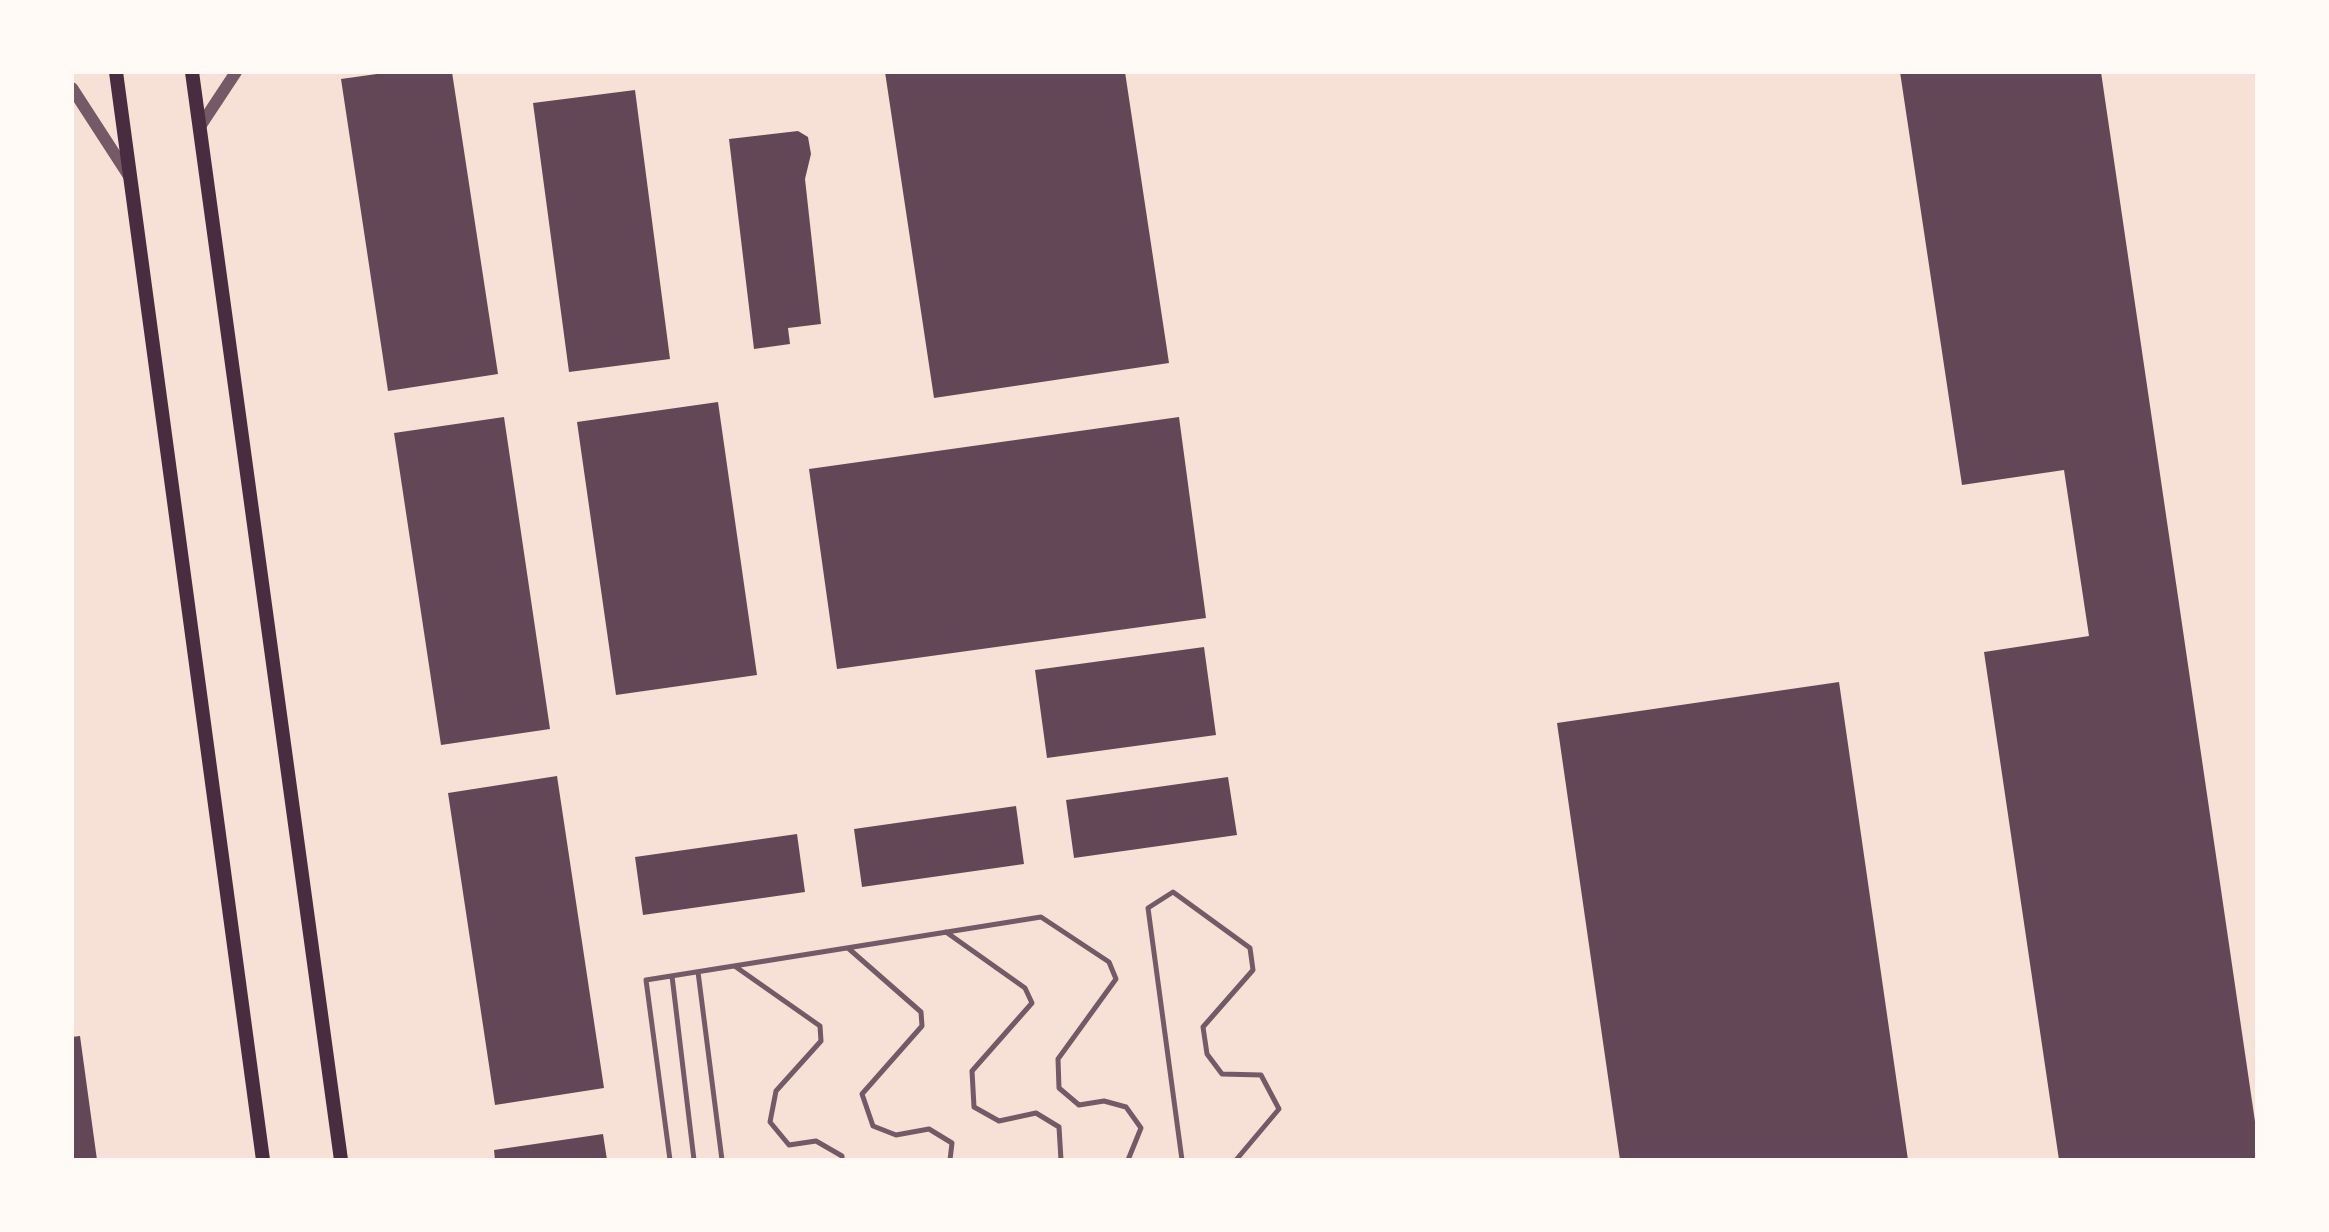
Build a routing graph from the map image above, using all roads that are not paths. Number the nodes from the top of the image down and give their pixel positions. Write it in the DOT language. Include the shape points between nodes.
graph roads {
  1 [pos="116,72"];
  2 [pos="192,72"];
  3 [pos="236,72"];
  4 [pos="72,88"];
  5 [pos="199,128"];
  6 [pos="131,178"];
  7 [pos="946,932"];
  8 [pos="848,948"];
  9 [pos="735,966"];
  10 [pos="698,972"];
  11 [pos="672,976"];
  12 [pos="263,1160"];
  13 [pos="341,1160"];
  14 [pos="670,1160"];
  15 [pos="694,1160"];
  16 [pos="722,1160"];
  17 [pos="842,1160"];
  18 [pos="950,1160"];
  19 [pos="1061,1160"];
  20 [pos="1128,1160"];
  21 [pos="1182,1160"];
  22 [pos="1236,1160"];
  1 -- 6 [label="main road"];
  2 -- 5 [label="main road"];
  3 -- 5 [label="street"];
  4 -- 6 [label="street"];
  5 -- 13 [label="main road"];
  6 -- 12 [label="main road"];
  7 -- 8 [label="lane"];
  7 -- 19 [label="lane" via="1025,988 1031,1003 972,1071 974,1107 999,1121 1036,1113 1059,1127"];
  7 -- 20 [label="lane" via="1041,917 1109,962 1116,979 1058,1059 1059,1088 1079,1105 1104,1101 1126,1107 1141,1128"];
  8 -- 9 [label="lane"];
  8 -- 18 [label="lane" via="920,1012 922,1026 862,1094 873,1126 896,1135 929,1129 951,1143"];
  9 -- 10 [label="lane"];
  9 -- 17 [label="lane" via="820,1026 821,1041 776,1091 770,1122 789,1145 817,1141"];
  10 -- 11 [label="lane"];
  10 -- 16 [label="lane"];
  11 -- 14 [label="lane" via="646,980"];
  11 -- 15 [label="lane"];
  21 -- 22 [label="lane" via="1148,908 1173,891 1250,948 1253,970 1203,1027 1207,1054 1222,1074 1261,1075 1279,1109"];
}
